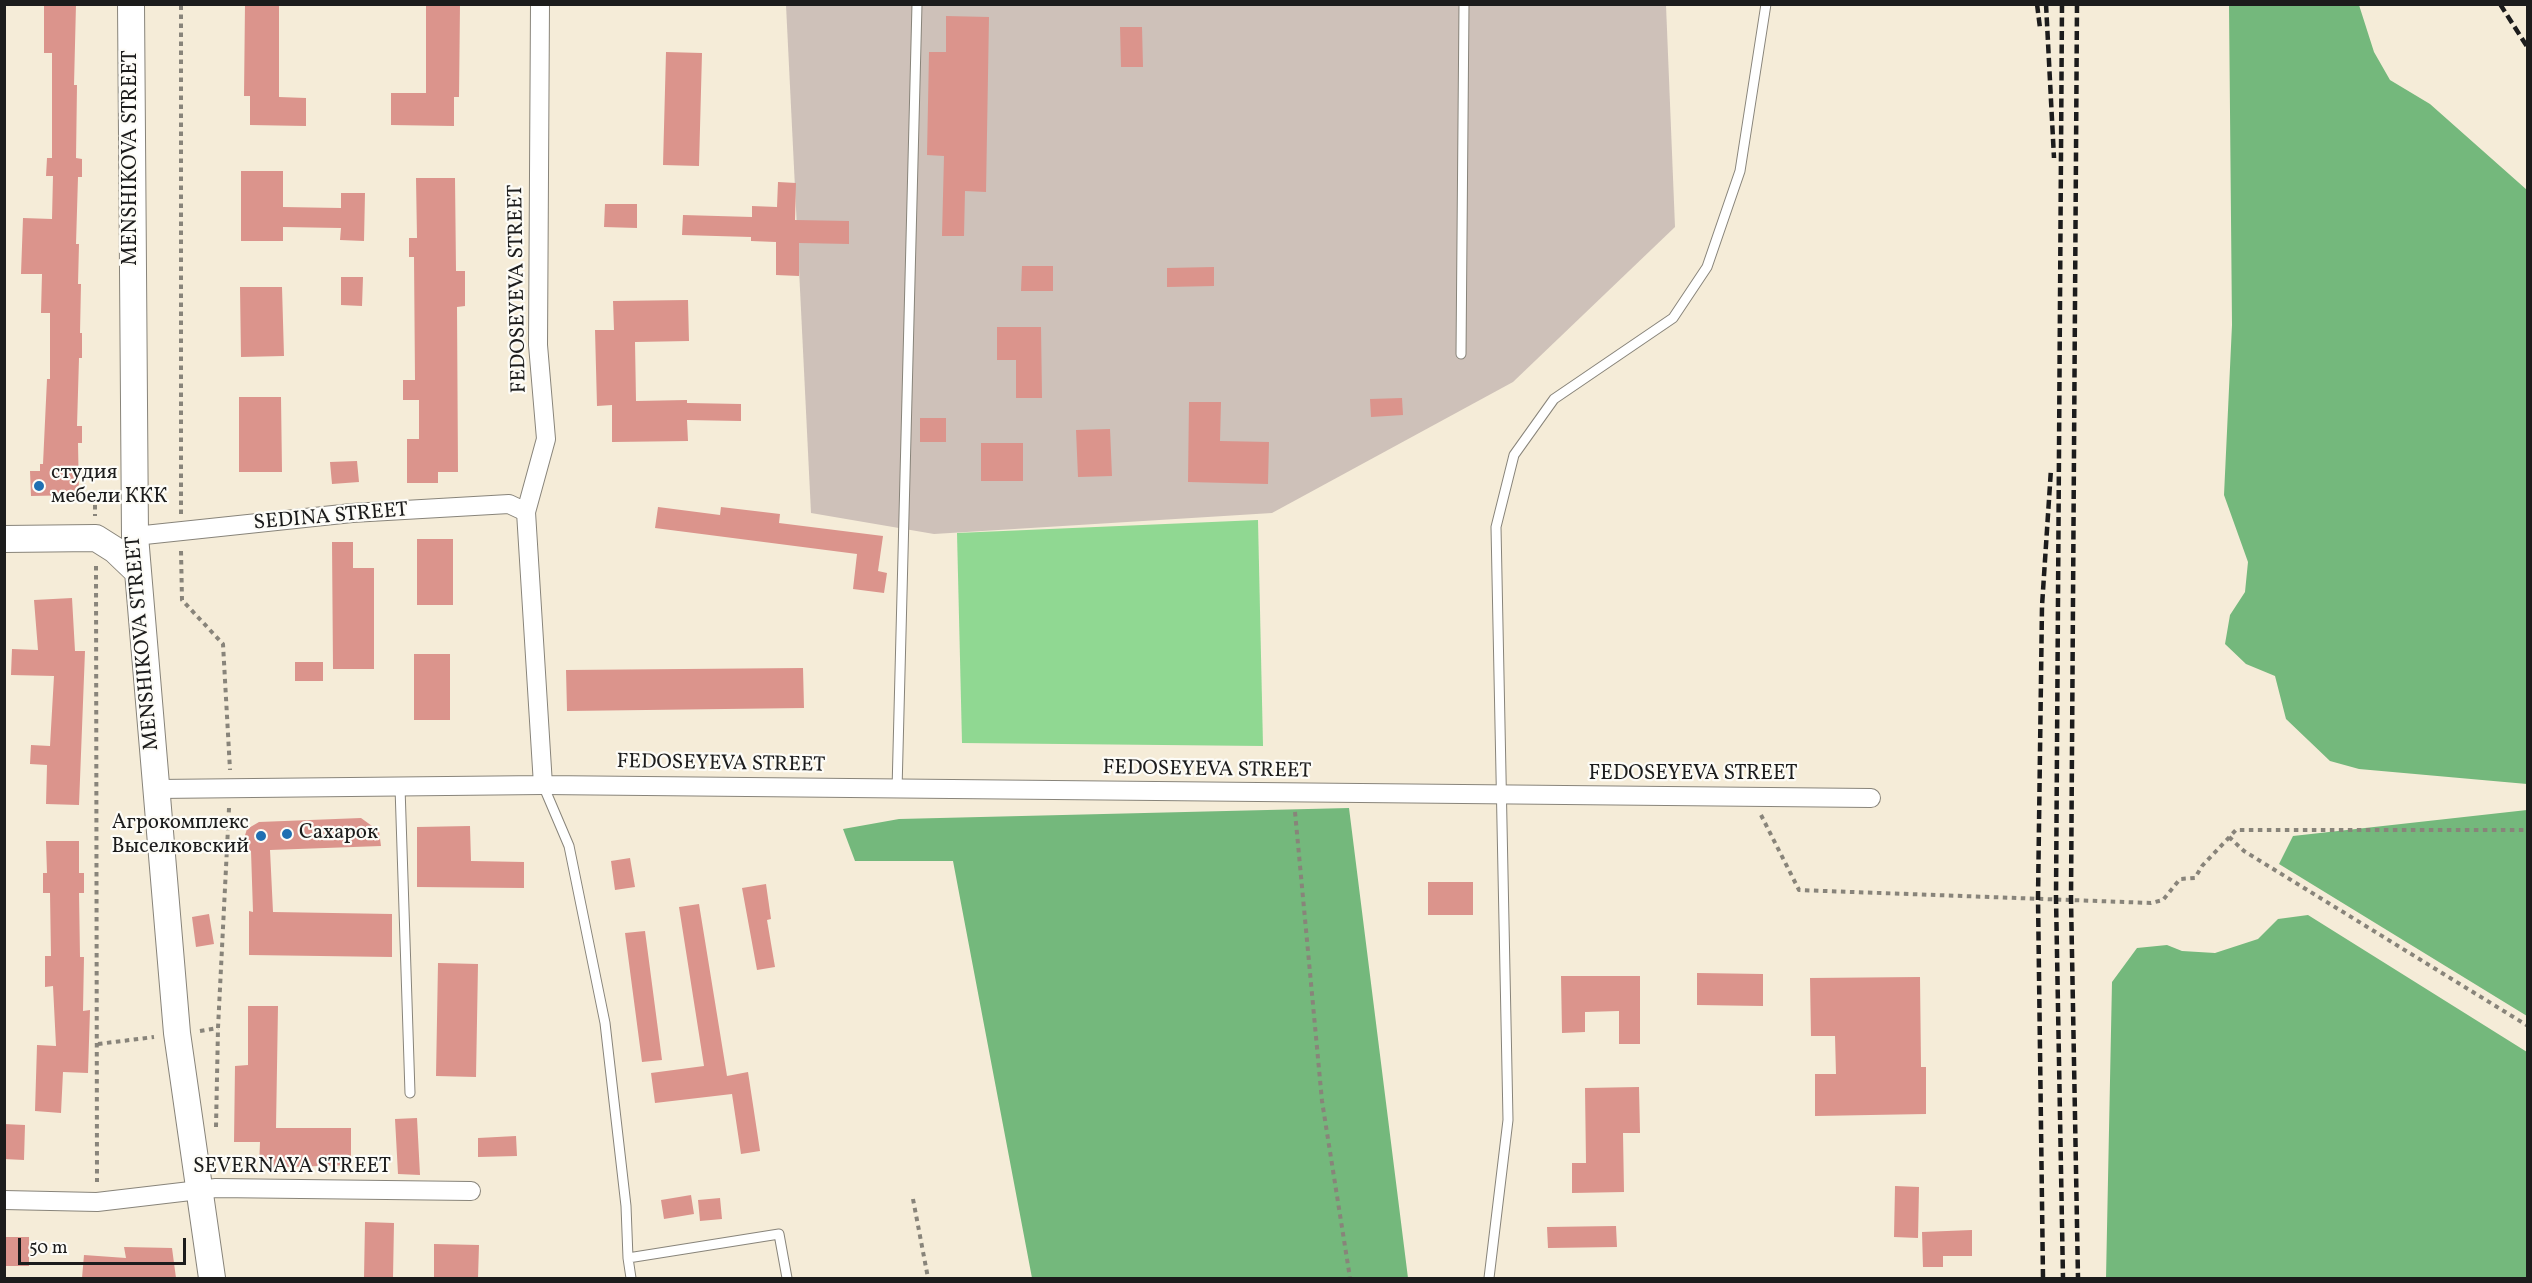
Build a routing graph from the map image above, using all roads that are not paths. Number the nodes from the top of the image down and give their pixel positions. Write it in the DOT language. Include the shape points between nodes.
graph roads {
  1 [pos="131,4"];
  2 [pos="540,4"];
  3 [pos="917,4"];
  4 [pos="1464,4"];
  5 [pos="1766,4"];
  6 [pos="1461,354"];
  7 [pos="526,512"];
  8 [pos="135,536"];
  9 [pos="4,539"];
  10 [pos="138,572"];
  11 [pos="543,785"];
  12 [pos="400,787"];
  13 [pos="157,789"];
  14 [pos="897,790"];
  15 [pos="1501,796"];
  16 [pos="1870,798"];
  17 [pos="410,1093"];
  18 [pos="201,1188"];
  19 [pos="471,1191"];
  20 [pos="4,1200"];
  21 [pos="628,1257"];
  22 [pos="212,1278"];
  23 [pos="631,1278"];
  24 [pos="787,1278"];
  25 [pos="1489,1278"];
  1 -- 8 [label="main road, MENSHIKOVA STREET"];
  2 -- 7 [label="street, FEDOSEYEVA STREET" via="538,345 546,439"];
  3 -- 14 [label="lane"];
  4 -- 6 [label="lane"];
  5 -- 15 [label="lane" via="1740,171 1707,267 1673,318 1554,399 1514,455 1496,527"];
  7 -- 8 [label="street, SEDINA STREET" via="509,504 352,513"];
  7 -- 11 [label="street, FEDOSEYEVA STREET"];
  8 -- 10 [label="main road, MENSHIKOVA STREET"];
  9 -- 10 [label="main road" via="96,538"];
  10 -- 13 [label="main road, MENSHIKOVA STREET"];
  11 -- 12 [label="street, FEDOSEYEVA STREET"];
  11 -- 14 [label="street, FEDOSEYEVA STREET"];
  11 -- 21 [label="lane" via="569,846 605,1023"];
  12 -- 13 [label="street, FEDOSEYEVA STREET"];
  12 -- 17 [label="lane"];
  13 -- 18 [label="main road, MENSHIKOVA STREET" via="177,1034"];
  14 -- 15 [label="street, FEDOSEYEVA STREET"];
  15 -- 16 [label="street, FEDOSEYEVA STREET"];
  15 -- 25 [label="lane" via="1508,1120"];
  18 -- 19 [label="street, SEVERNAYA STREET"];
  18 -- 20 [label="street, SEVERNAYA STREET" via="97,1202"];
  18 -- 22 [label="main road, MENSHIKOVA STREET"];
  21 -- 23 [label="lane"];
  21 -- 24 [label="lane" via="779,1233"];
}
